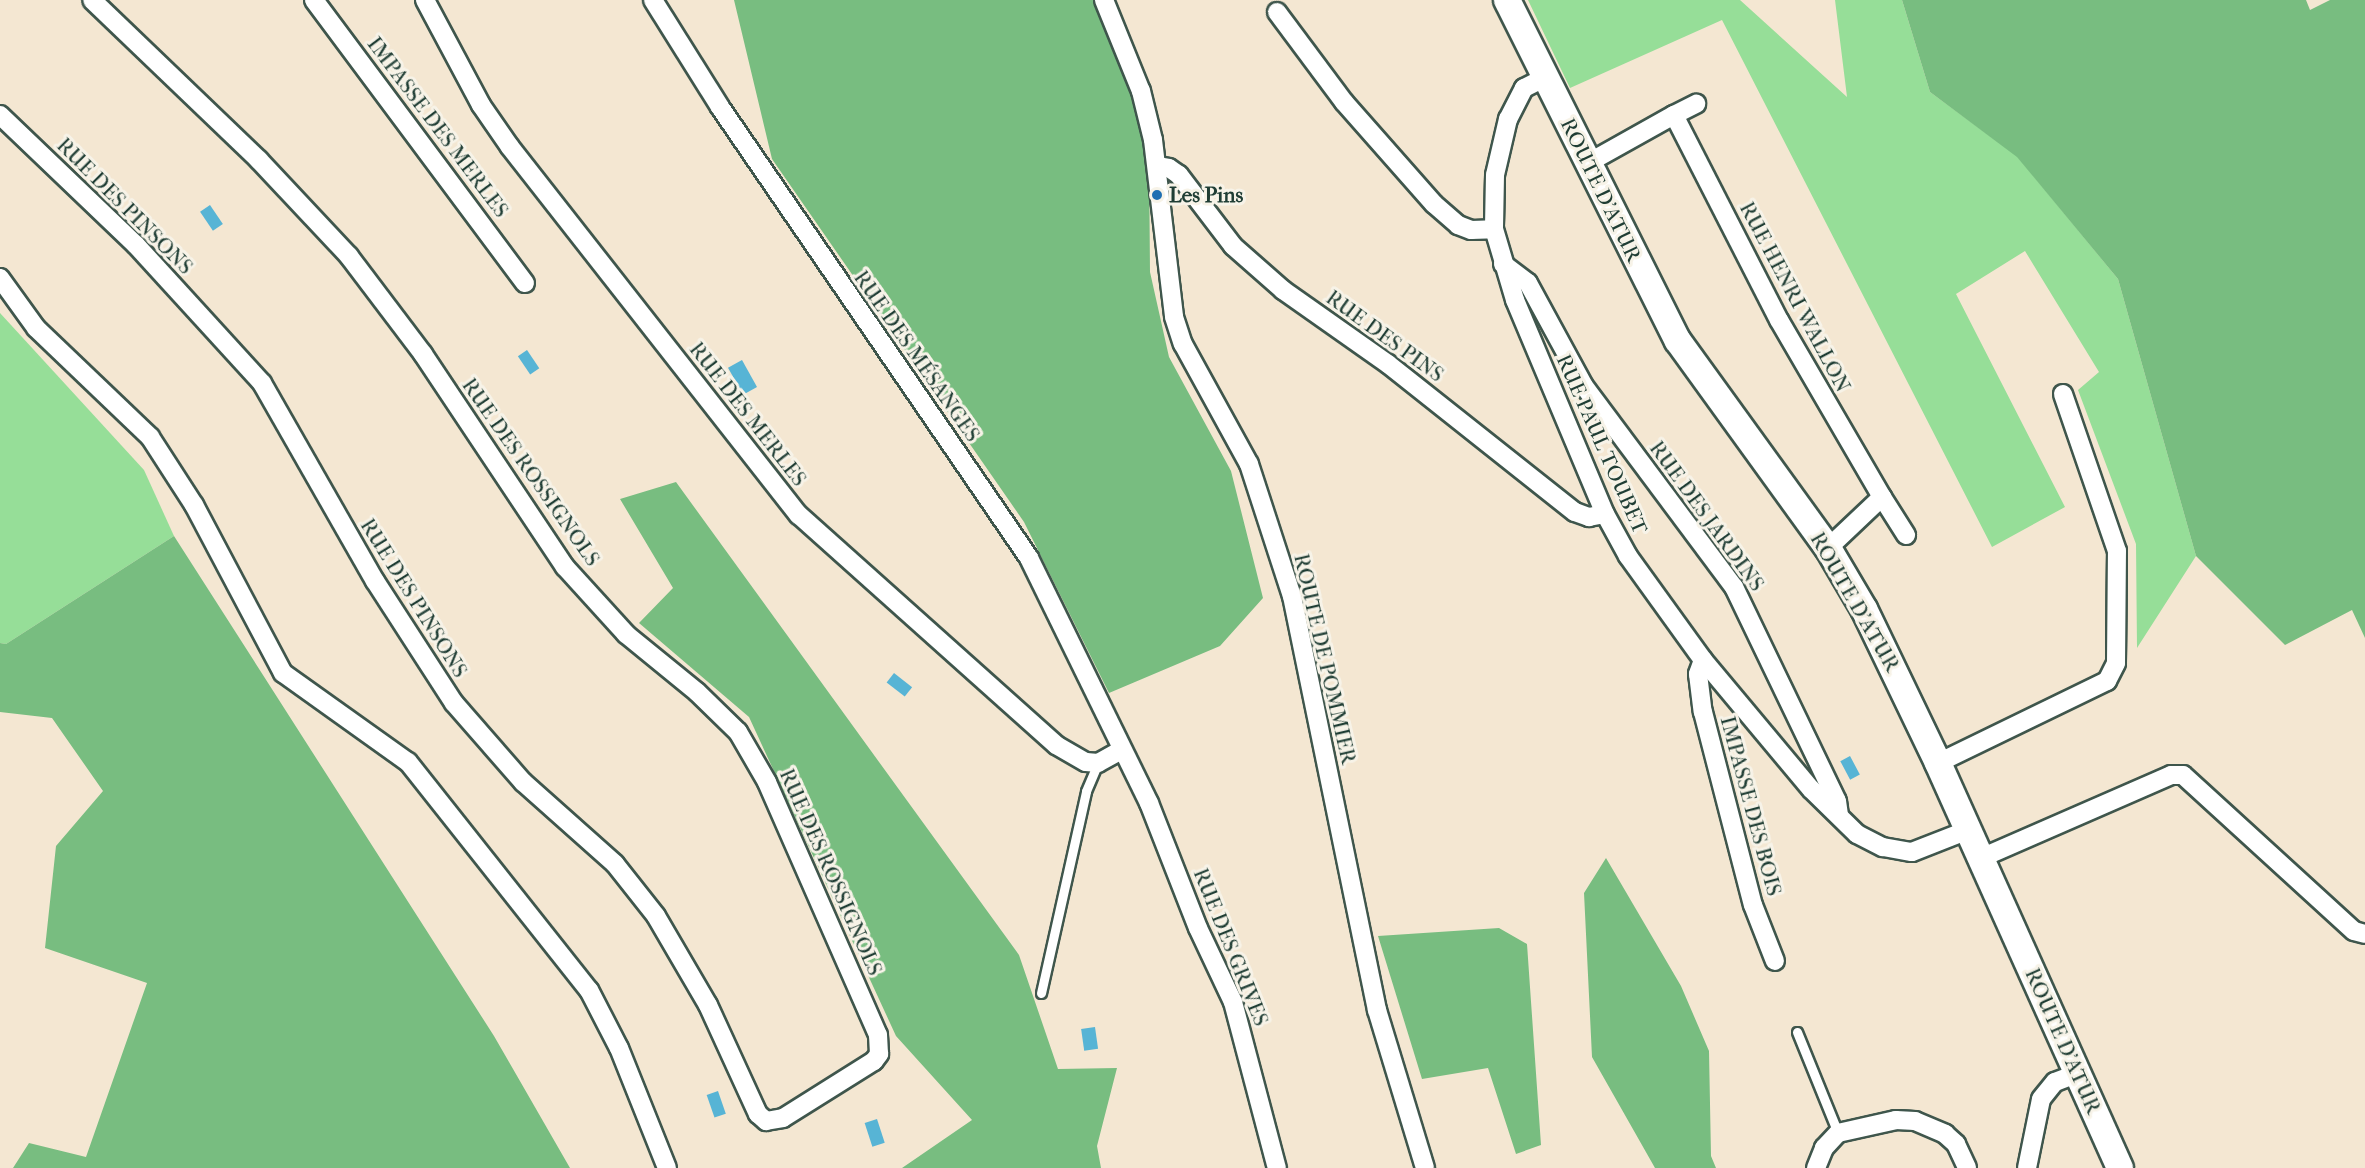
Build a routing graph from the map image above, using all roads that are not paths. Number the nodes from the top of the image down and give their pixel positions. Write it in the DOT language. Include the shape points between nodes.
graph roads {
  1 [pos="92,0"];
  2 [pos="314,0"];
  3 [pos="425,0"];
  4 [pos="653,0"];
  5 [pos="1104,0"];
  6 [pos="1507,0"];
  7 [pos="1277,12"];
  8 [pos="1545,77"];
  9 [pos="1695,105"];
  10 [pos="0,115"];
  11 [pos="1674,115"];
  12 [pos="1588,163"];
  13 [pos="1157,166"];
  14 [pos="1494,229"];
  15 [pos="1503,264"];
  16 [pos="0,278"];
  17 [pos="525,283"];
  18 [pos="2063,394"];
  19 [pos="1882,496"];
  20 [pos="1605,514"];
  21 [pos="1906,535"];
  22 [pos="1828,548"];
  23 [pos="1703,660"];
  24 [pos="1120,751"];
  25 [pos="1938,763"];
  26 [pos="1098,764"];
  27 [pos="1839,817"];
  28 [pos="1968,830"];
  29 [pos="1981,858"];
  30 [pos="2365,934"];
  31 [pos="1775,961"];
  32 [pos="1041,993"];
  33 [pos="1797,1032"];
  34 [pos="2078,1073"];
  35 [pos="766,1121"];
  36 [pos="1839,1133"];
  37 [pos="667,1168"];
  38 [pos="1277,1168"];
  39 [pos="1425,1168"];
  40 [pos="1816,1168"];
  41 [pos="1967,1168"];
  42 [pos="2027,1168"];
  43 [pos="2120,1168"];
  1 -- 35 [label="street, RUE DES ROSSIGNOLS" via="260,160 349,256 423,354 565,567 626,634 719,711 757,761 879,1046 874,1062 864,1071 783,1118"];
  2 -- 17 [label="street, IMPASSE DES MERLES"];
  3 -- 26 [label="street, RUE DES MERLES" via="481,105 510,147 799,515 1056,745 1086,762"];
  4 -- 24 [label="street, RUE DES MÉSANGES" via="720,107 1029,558"];
  5 -- 13 [label="street, ROUTE DE POMMIER" via="1141,91"];
  6 -- 8 [label="main road, ROUTE D'ATUR"];
  7 -- 14 [label="street" via="1344,102 1434,204 1458,225 1472,230"];
  8 -- 12 [label="main road, ROUTE D'ATUR"];
  8 -- 14 [label="street, RUE PAUL TOUBET" via="1524,88 1508,119 1495,175"];
  9 -- 11 [label="street"];
  10 -- 35 [label="street, RUE DES PINSONS" via="136,245 262,383 375,581 454,703 523,782 615,864 656,916 708,1005 750,1102"];
  11 -- 12 [label="street"];
  11 -- 19 [label="street, RUE HENRI WALLON" via="1779,320"];
  12 -- 22 [label="main road, ROUTE D'ATUR" via="1683,349"];
  13 -- 20 [label="street, RUE DES PINS" via="1170,168 1179,175 1233,246 1283,290 1388,364 1575,512 1589,517"];
  13 -- 39 [label="street, ROUTE DE POMMIER" via="1172,311 1183,344 1249,464 1292,596 1377,1010"];
  14 -- 15 [label="street, RUE PAUL TOUBET"];
  15 -- 20 [label="street, RUE PAUL TOUBET"];
  15 -- 27 [label="street, RUE DES JARDINS" via="1528,283 1584,386 1734,587 1836,801"];
  16 -- 37 [label="street" via="36,328 128,412 157,446 194,505 283,673 408,762 589,990 619,1048"];
  18 -- 25 [label="street" via="2117,551 2116,663 2107,681"];
  19 -- 21 [label="street, RUE HENRI WALLON"];
  19 -- 22 [label="street"];
  20 -- 23 [label="street, RUE PAUL TOUBET" via="1628,556"];
  22 -- 25 [label="main road, ROUTE D'ATUR" via="1864,609"];
  23 -- 27 [label="street, RUE PAUL TOUBET"];
  23 -- 31 [label="street, IMPASSE DES BOIS" via="1698,674 1703,712 1754,905"];
  24 -- 26 [label="street"];
  24 -- 38 [label="street, RUE DES GRIVES" via="1149,803 1198,928 1233,1002"];
  25 -- 28 [label="main road, ROUTE D'ATUR"];
  26 -- 32 [label="lane" via="1086,791"];
  27 -- 28 [label="street, RUE PAUL TOUBET" via="1869,842 1899,851 1926,849"];
  28 -- 29 [label="main road, ROUTE D'ATUR"];
  29 -- 30 [label="street" via="2171,775 2182,775 2354,931"];
  29 -- 34 [label="main road, ROUTE D'ATUR"];
  33 -- 36 [label="lane"];
  34 -- 42 [label="street" via="2055,1082 2041,1099"];
  34 -- 43 [label="main road, ROUTE D'ATUR"];
  36 -- 40 [label="street" via="1824,1148"];
  36 -- 41 [label="street" via="1896,1120 1915,1121 1956,1144"];
}
